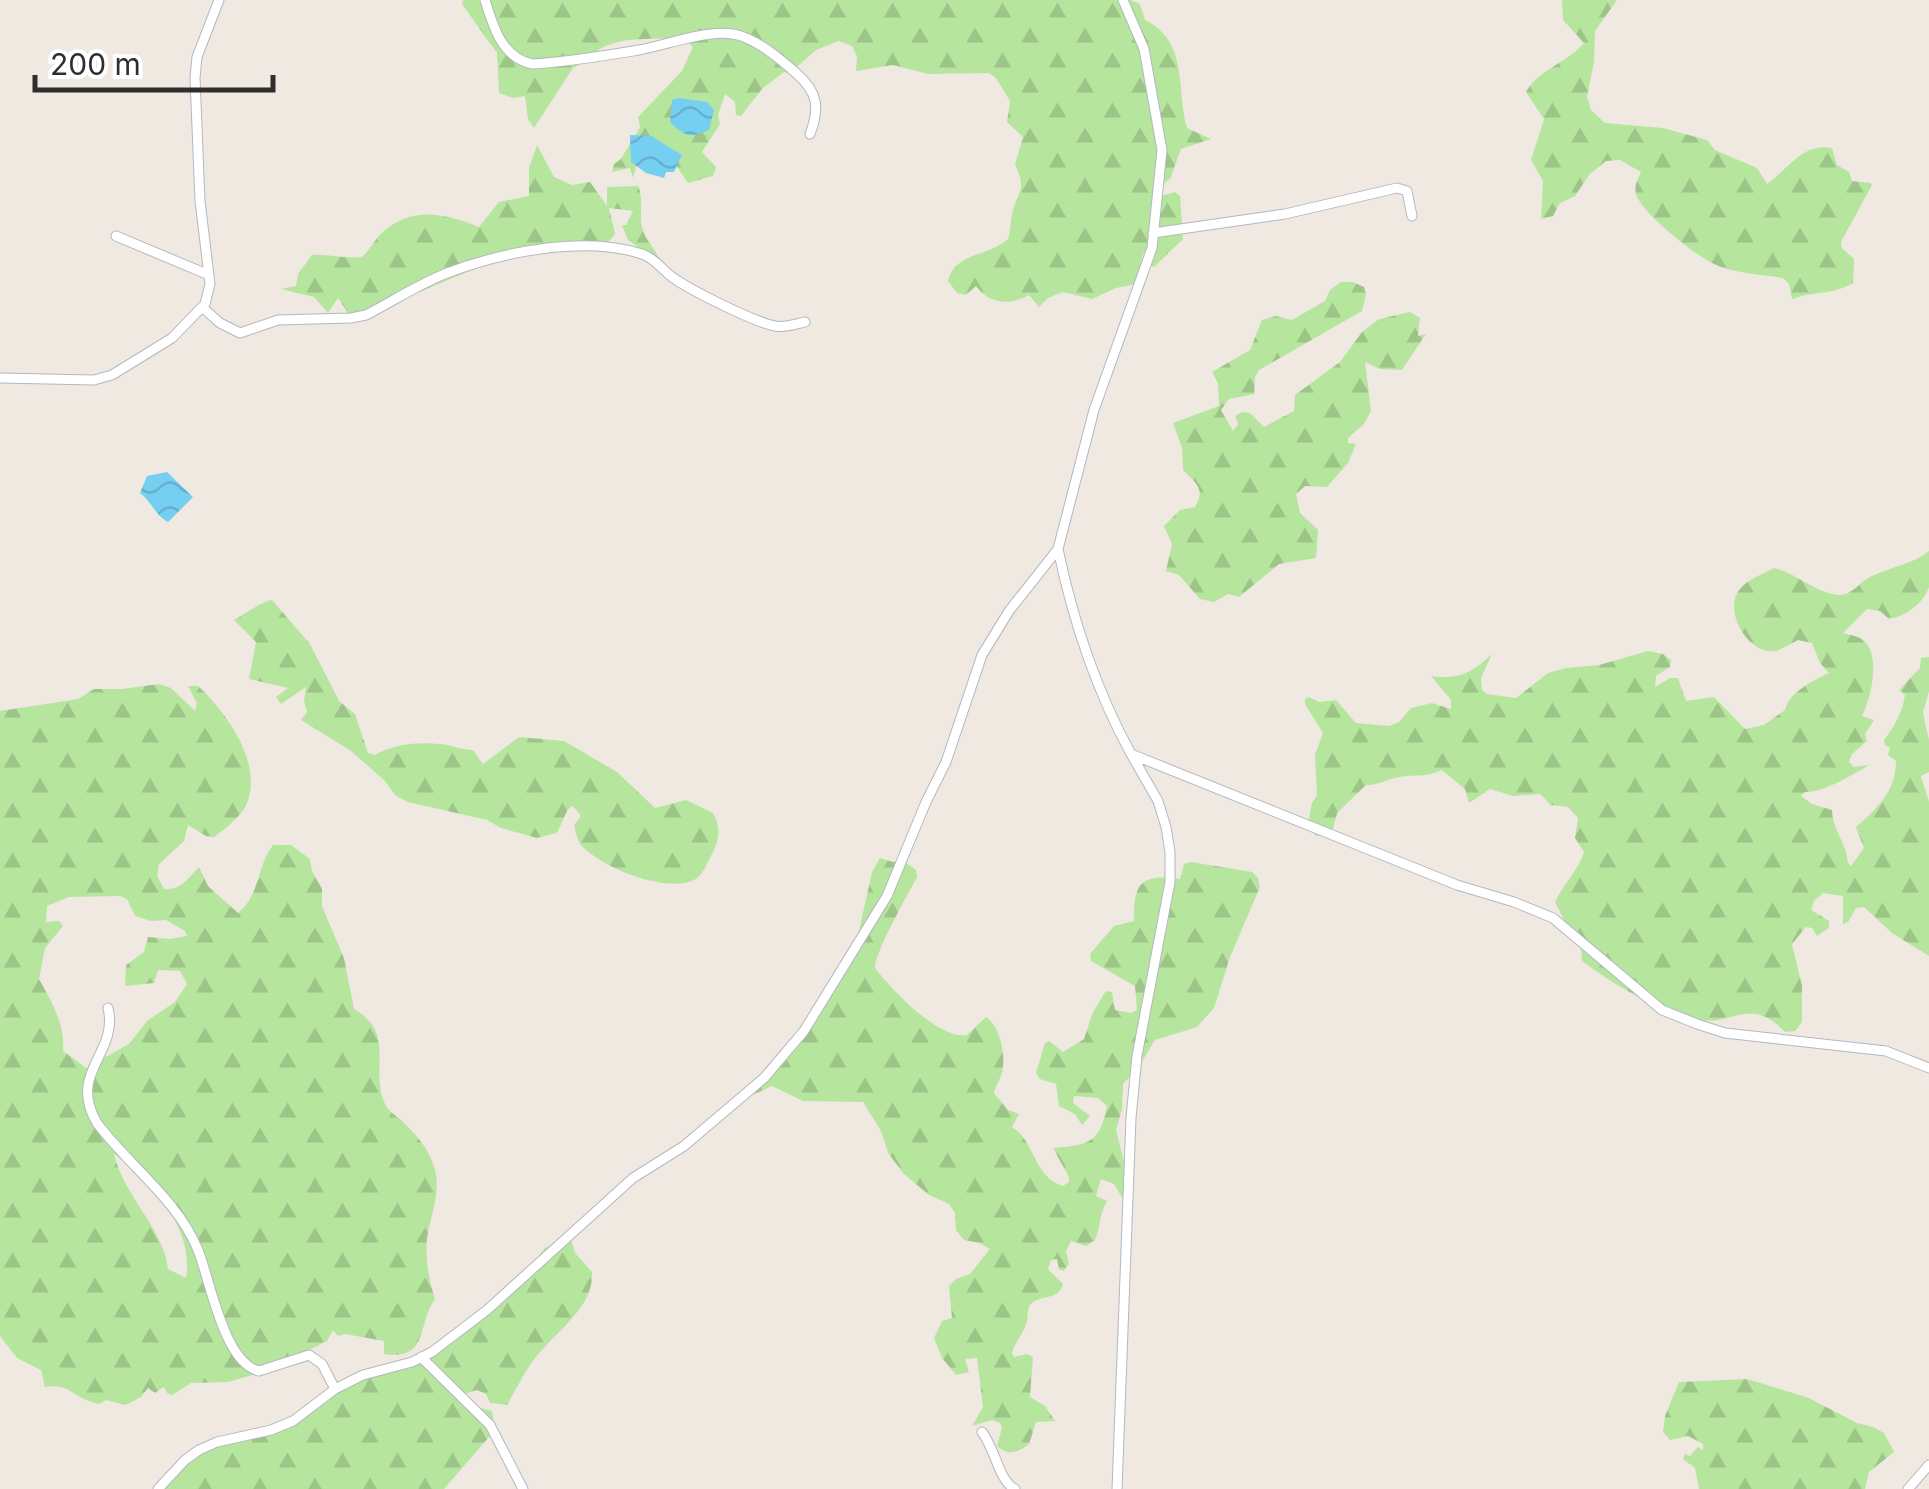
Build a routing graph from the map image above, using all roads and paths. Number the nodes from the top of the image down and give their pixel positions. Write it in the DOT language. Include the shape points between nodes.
graph roads {
  1 [pos="219,0"];
  2 [pos="485,0"];
  3 [pos="1123,0"];
  4 [pos="810,134"];
  5 [pos="1412,216"];
  6 [pos="1154,233"];
  7 [pos="116,236"];
  8 [pos="209,274"];
  9 [pos="203,308"];
  10 [pos="806,322"];
  11 [pos="0,378"];
  12 [pos="1058,549"];
  13 [pos="1131,754"];
  14 [pos="108,1008"];
  15 [pos="1929,1068"];
  16 [pos="421,1357"];
  17 [pos="335,1389"];
  18 [pos="982,1432"];
  19 [pos="1929,1465"];
  20 [pos="158,1489"];
  21 [pos="522,1489"];
  22 [pos="1014,1489"];
  23 [pos="1117,1489"];
  24 [pos="1908,1489"];
  1 -- 8 [label="street" via="194,78"];
  2 -- 4 [label="street" via="510,55 532,64 738,35 780,60 814,94 818,116"];
  3 -- 6 [label="street" via="1144,49 1162,150"];
  5 -- 6 [label="street" via="1407,191 1397,188 1285,214"];
  6 -- 12 [label="street" via="1094,410"];
  7 -- 8 [label="street"];
  8 -- 9 [label="street"];
  9 -- 10 [label="street" via="240,333 278,320 351,318 479,263 522,252 617,248 650,257 674,278 757,320 776,326"];
  9 -- 11 [label="street" via="172,338 112,375"];
  12 -- 13 [label="street" via="1105,706"];
  12 -- 16 [label="street" via="982,656 946,762 887,896 778,1064"];
  13 -- 15 [label="street" via="1553,918 1662,1010 1697,1024 1886,1051"];
  13 -- 23 [label="street" via="1166,827 1170,882 1132,1102"];
  14 -- 17 [label="street" via="110,1027 86,1088 90,1112 186,1228 228,1340 246,1365 259,1371 309,1355"];
  16 -- 17 [label="street"];
  16 -- 21 [label="street" via="490,1425"];
  17 -- 20 [label="street" via="293,1421 200,1450"];
  18 -- 22 [label="street"];
  19 -- 24 [label="street"];
}
